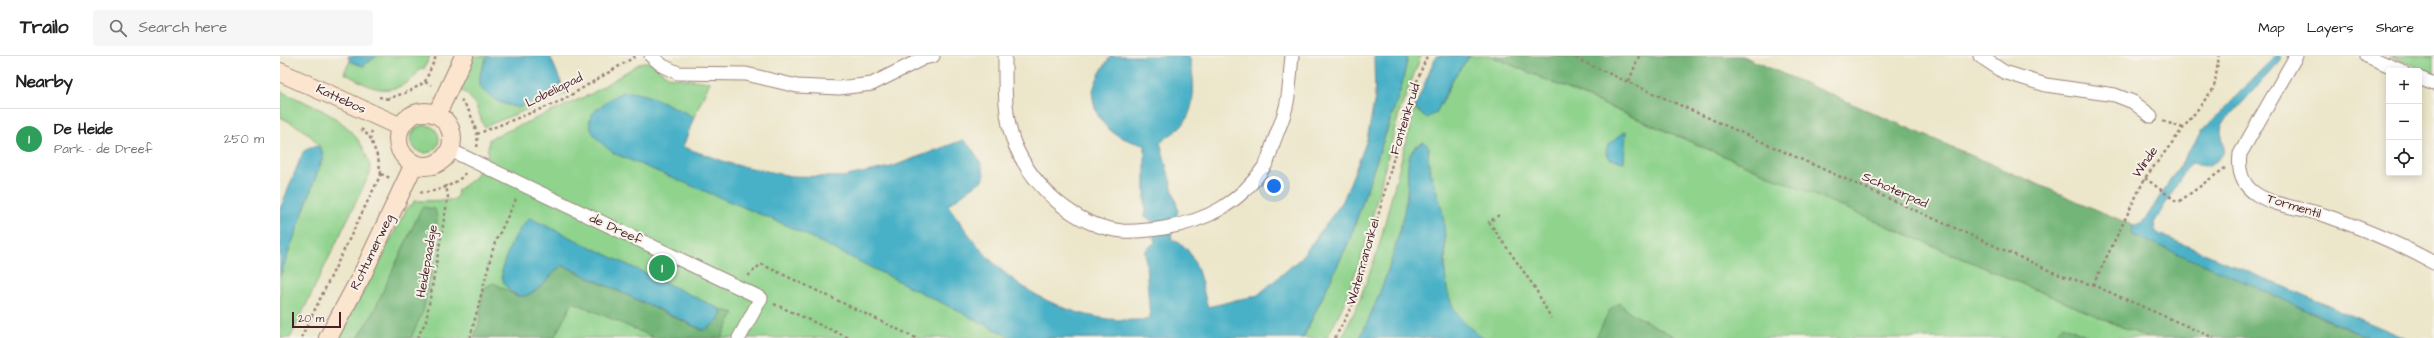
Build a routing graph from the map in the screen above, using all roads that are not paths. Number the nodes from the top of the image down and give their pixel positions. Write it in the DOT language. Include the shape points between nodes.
graph roads {
  1 [pos="464,56"];
  2 [pos="651,56"];
  3 [pos="933,56"];
  4 [pos="1005,56"];
  5 [pos="1292,56"];
  6 [pos="1980,56"];
  7 [pos="2296,56"];
  8 [pos="2367,56"];
  9 [pos="2395,68"];
  10 [pos="280,72"];
  11 [pos="2422,79"];
  12 [pos="2434,84"];
  13 [pos="437,114"];
  14 [pos="2151,116"];
  15 [pos="401,127"];
  16 [pos="450,150"];
  17 [pos="414,164"];
  18 [pos="2434,263"];
  19 [pos="328,338"];
  20 [pos="739,338"];
  1 -- 13 [label="main road"];
  2 -- 3 [label="street" via="663,66 678,73 746,74 797,86 839,88 872,84"];
  4 -- 5 [label="street" via="1009,124 1015,143 1035,179 1058,203 1083,219 1122,231 1147,230 1201,220 1225,208 1247,189 1266,166 1286,107"];
  6 -- 14 [label="street" via="2004,72 2046,85 2115,95 2133,102"];
  7 -- 18 [label="street, Tormentil" via="2246,143 2239,164 2247,186 2256,194 2361,229"];
  8 -- 9 [label="street"];
  10 -- 15 [label="main road, Kattebos"];
  11 -- 12 [label="street"];
  13 -- 15 [label="main road" via="416,113"];
  13 -- 16 [label="main road" via="448,123 452,132"];
  15 -- 17 [label="main road" via="398,140 400,148 404,156"];
  16 -- 17 [label="main road" via="437,164"];
  16 -- 20 [label="street, de Dreef" via="761,298"];
  17 -- 19 [label="main road, Rottumerweg"];
}
